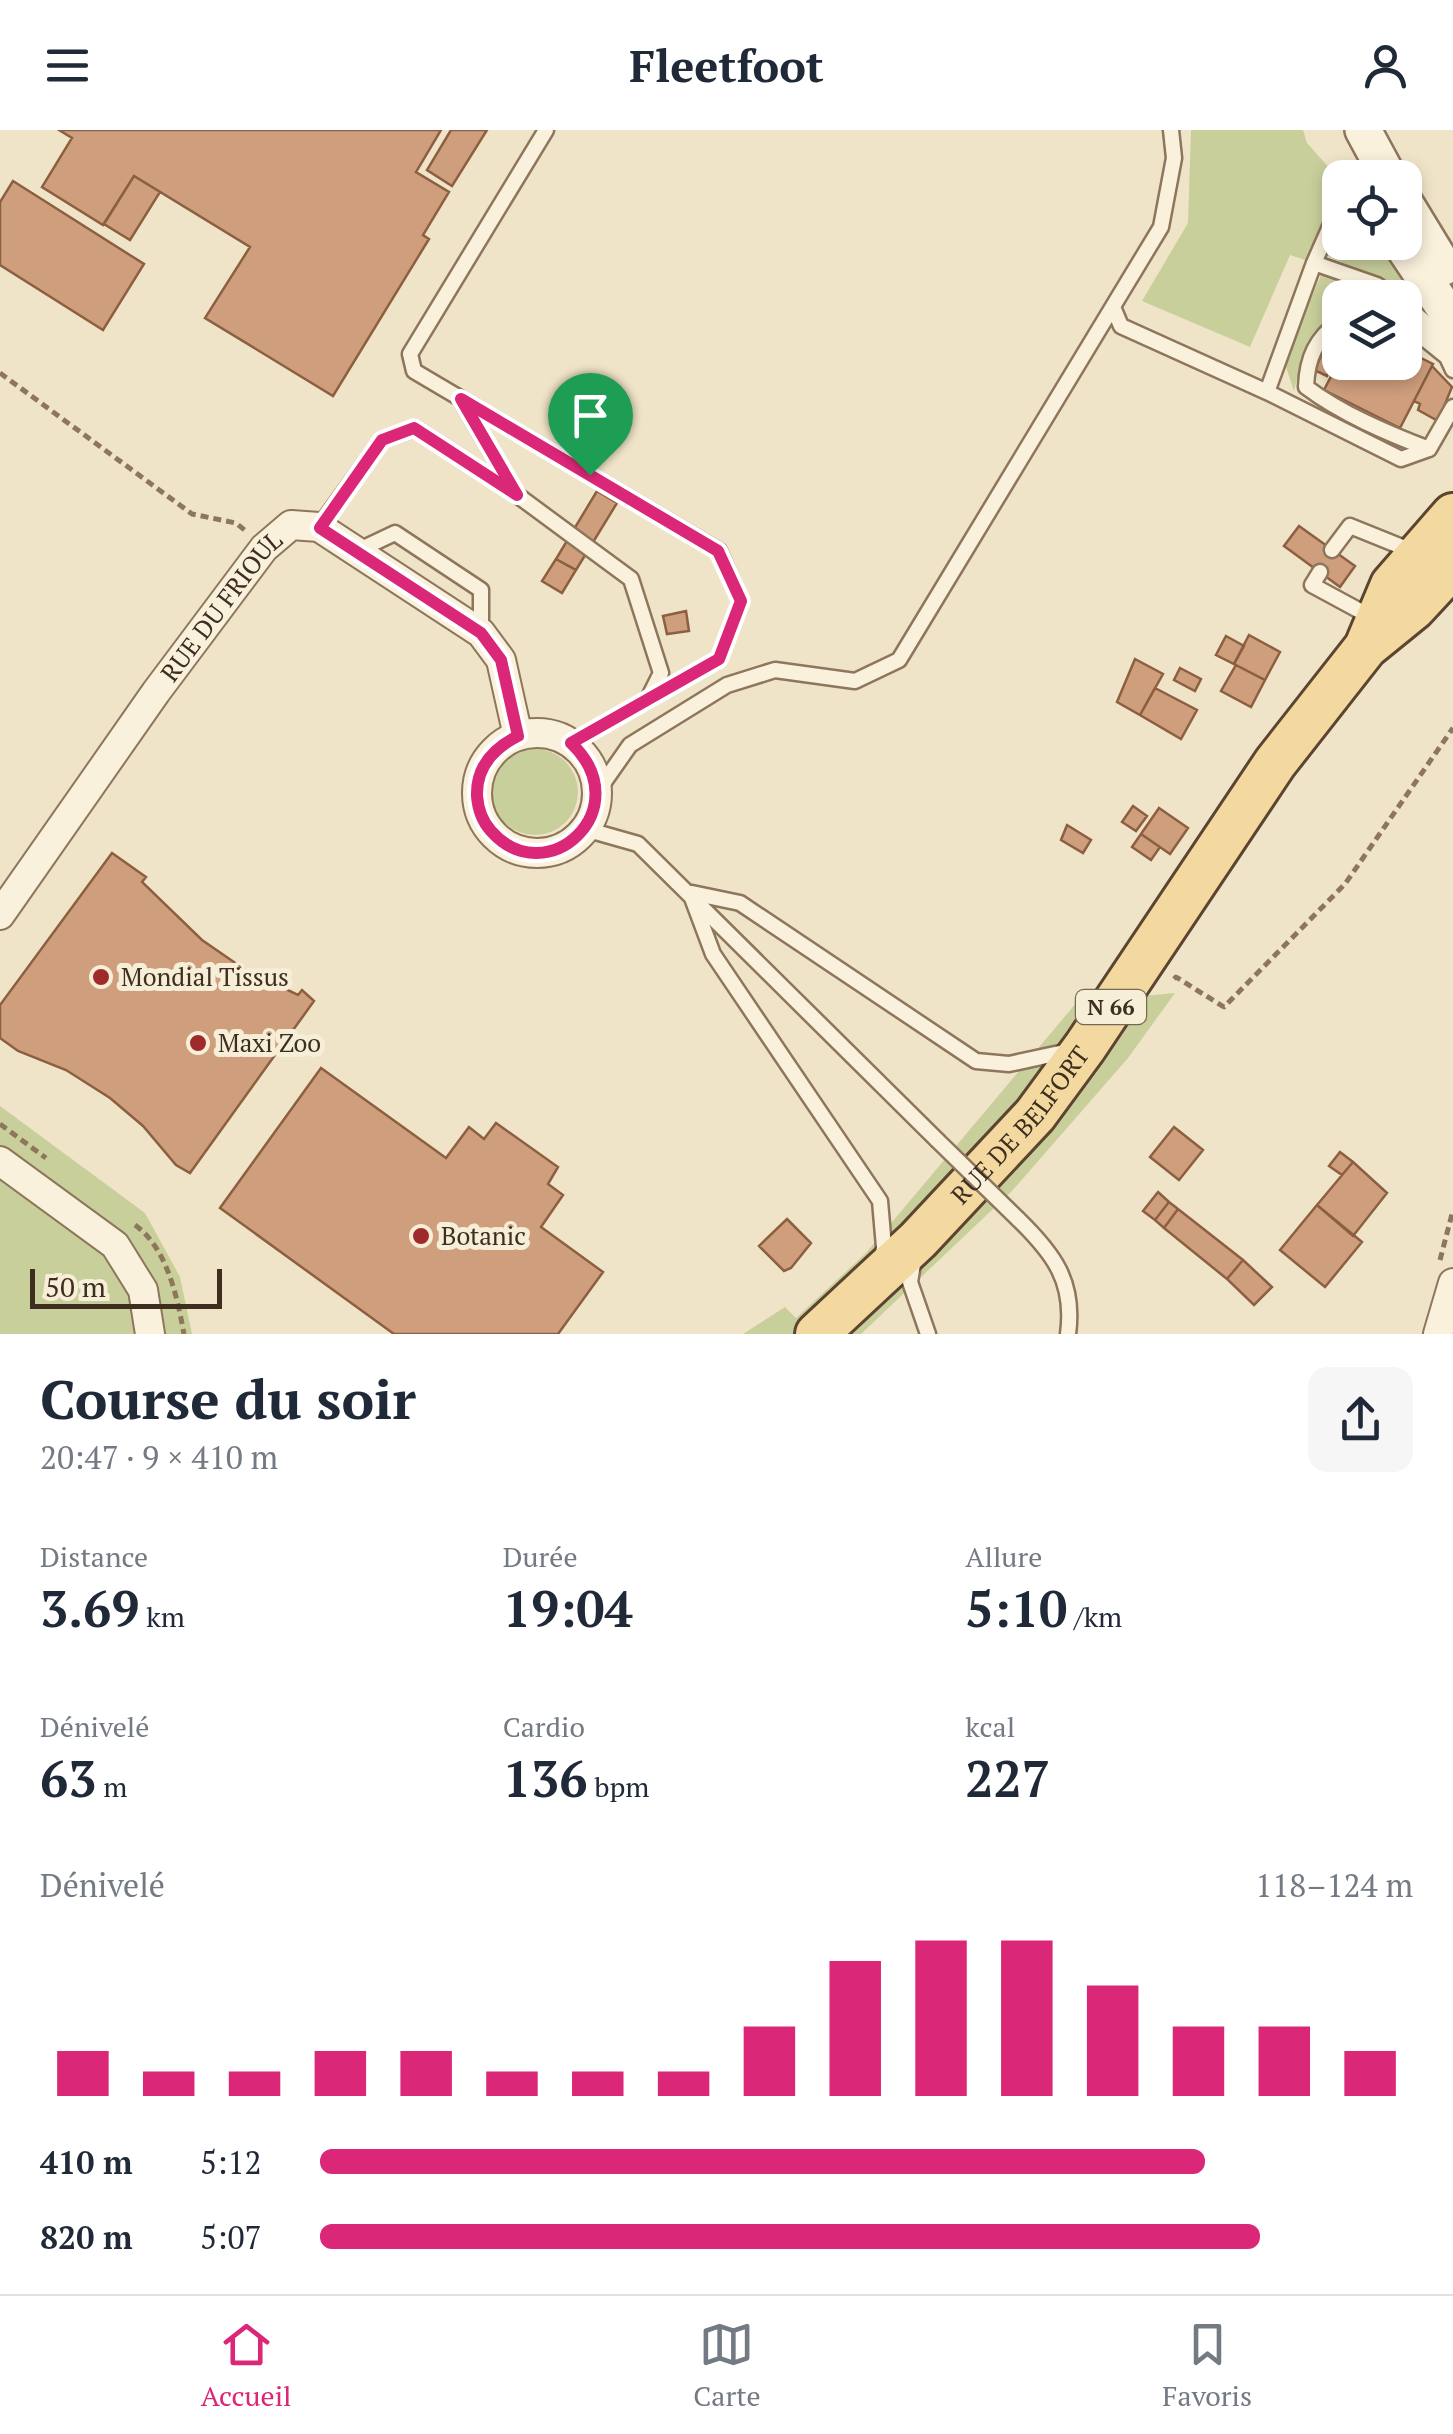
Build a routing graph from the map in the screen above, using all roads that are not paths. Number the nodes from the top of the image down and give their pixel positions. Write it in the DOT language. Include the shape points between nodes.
graph roads {
  1 [pos="546,130"];
  2 [pos="1172,130"];
  3 [pos="1422,231"];
  4 [pos="1322,245"];
  5 [pos="1412,260"];
  6 [pos="1314,263"];
  7 [pos="1361,280"];
  8 [pos="1453,280"];
  9 [pos="1113,307"];
  10 [pos="1422,319"];
  11 [pos="1453,320"];
  12 [pos="1322,336"];
  13 [pos="1422,337"];
  14 [pos="1453,346"];
  15 [pos="1453,370"];
  16 [pos="1267,392"];
  17 [pos="461,399"];
  18 [pos="1453,408"];
  19 [pos="1429,449"];
  20 [pos="517,495"];
  21 [pos="1453,514"];
  22 [pos="320,528"];
  23 [pos="1332,550"];
  24 [pos="1435,560"];
  25 [pos="1320,572"];
  26 [pos="1370,633"];
  27 [pos="647,702"];
  28 [pos="518,736"];
  29 [pos="571,743"];
  30 [pos="597,792"];
  31 [pos="584,829"];
  32 [pos="690,893"];
  33 [pos="0,915"];
  34 [pos="1084,1047"];
  35 [pos="0,1161"];
  36 [pos="918,1240"];
  37 [pos="880,1276"];
  38 [pos="1453,1283"];
  39 [pos="150,1334"];
  40 [pos="817,1334"];
  41 [pos="928,1334"];
  42 [pos="1068,1334"];
  43 [pos="1438,1334"];
  1 -- 17 [label="lane" via="410,354 414,371"];
  2 -- 9 [label="lane" via="1174,158 1161,227"];
  3 -- 8 [label="street"];
  4 -- 6 [label="lane"];
  5 -- 11 [label="street"];
  6 -- 7 [label="lane"];
  6 -- 16 [label="lane"];
  9 -- 16 [label="lane" via="1121,326"];
  9 -- 30 [label="lane" via="899,660 855,681 775,670 727,685 630,745"];
  10 -- 14 [label="lane"];
  12 -- 19 [label="lane" via="1307,363 1306,386"];
  13 -- 15 [label="lane"];
  16 -- 19 [label="lane" via="1401,459"];
  17 -- 20 [label="lane"];
  17 -- 27 [label="lane" via="718,551 741,601 719,659"];
  18 -- 19 [label="lane"];
  20 -- 22 [label="lane" via="414,428 382,440"];
  20 -- 27 [label="lane" via="631,579 662,673"];
  21 -- 24 [label="main road, RUE DE BELFORT / N 66"];
  22 -- 28 [label="street, RUE DU FRIOUL" via="481,633 501,660"];
  22 -- 33 [label="street, RUE DU FRIOUL" via="291,524 264,548"];
  23 -- 24 [label="lane" via="1350,526"];
  24 -- 26 [label="main road, RUE DE BELFORT / N 66" via="1414,608"];
  25 -- 26 [label="lane" via="1312,585"];
  26 -- 34 [label="main road, RUE DE BELFORT / N 66"];
  27 -- 29 [label="lane"];
  28 -- 29 [label="street" via="554,735"];
  28 -- 31 [label="street" via="489,756 480,773 478,808 486,826 498,839 533,853 570,843"];
  29 -- 30 [label="street" via="594,773"];
  30 -- 31 [label="street"];
  31 -- 32 [label="lane" via="638,844"];
  32 -- 34 [label="lane" via="740,903 976,1061 1009,1064"];
  32 -- 37 [label="lane" via="713,954 880,1201"];
  32 -- 42 [label="lane, bridge" via="1048,1248 1066,1287"];
  34 -- 36 [label="main road, RUE DE BELFORT / N 66" via="1035,1115"];
  35 -- 39 [label="street" via="114,1246 143,1290"];
  36 -- 37 [label="main road, RUE DE BELFORT / N 66"];
  36 -- 41 [label="lane" via="910,1282"];
  37 -- 40 [label="main road, RUE DE BELFORT / N 66"];
  38 -- 43 [label="street"];
}
